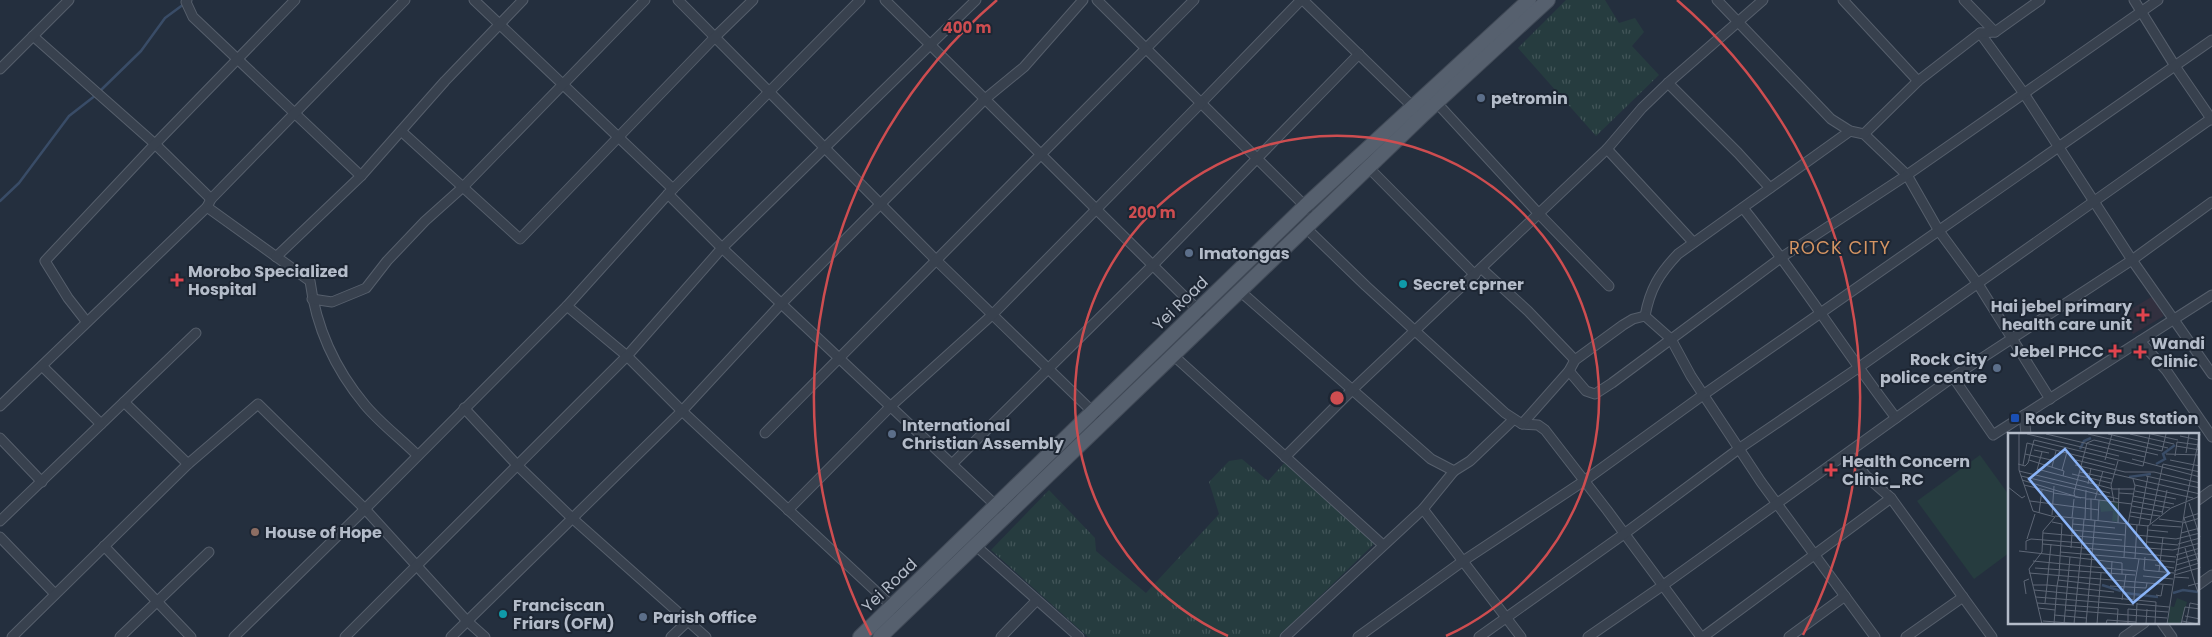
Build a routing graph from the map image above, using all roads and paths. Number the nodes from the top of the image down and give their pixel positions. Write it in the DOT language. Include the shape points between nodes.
graph roads {
  1 [pos="69,0"];
  2 [pos="187,0"];
  3 [pos="295,0"];
  4 [pos="405,0"];
  5 [pos="474,0"];
  6 [pos="523,0"];
  7 [pos="645,0"];
  8 [pos="678,0"];
  9 [pos="753,0"];
  10 [pos="860,0"];
  11 [pos="885,0"];
  12 [pos="976,0"];
  13 [pos="1083,0"];
  14 [pos="1097,0"];
  15 [pos="1194,0"];
  16 [pos="1302,0"];
  17 [pos="1529,0"];
  18 [pos="1548,0"];
  19 [pos="1717,0"];
  20 [pos="1763,0"];
  21 [pos="1843,0"];
  22 [pos="1964,0"];
  23 [pos="2040,0"];
  24 [pos="2134,0"];
  25 [pos="2158,0"];
  26 [pos="2143,11"];
  27 [pos="1739,23"];
  28 [pos="500,25"];
  29 [pos="1994,32"];
  30 [pos="1980,34"];
  31 [pos="34,36"];
  32 [pos="716,36"];
  33 [pos="2212,40"];
  34 [pos="930,45"];
  35 [pos="1146,49"];
  36 [pos="1359,54"];
  37 [pos="238,60"];
  38 [pos="2175,66"];
  39 [pos="0,69"];
  40 [pos="1918,81"];
  41 [pos="1668,83"];
  42 [pos="561,84"];
  43 [pos="769,91"];
  44 [pos="2023,92"];
  45 [pos="984,99"];
  46 [pos="1436,102"];
  47 [pos="1201,103"];
  48 [pos="1412,106"];
  49 [pos="294,114"];
  50 [pos="2212,119"];
  51 [pos="401,131"];
  52 [pos="1850,131"];
  53 [pos="1864,134"];
  54 [pos="618,138"];
  55 [pos="155,144"];
  56 [pos="2057,147"];
  57 [pos="825,148"];
  58 [pos="1607,149"];
  59 [pos="1040,155"];
  60 [pos="1257,159"];
  61 [pos="1368,168"];
  62 [pos="1907,175"];
  63 [pos="361,176"];
  64 [pos="462,187"];
  65 [pos="1770,188"];
  66 [pos="670,192"];
  67 [pos="2094,202"];
  68 [pos="2212,202"];
  69 [pos="209,203"];
  70 [pos="881,205"];
  71 [pos="1305,206"];
  72 [pos="1743,208"];
  73 [pos="1095,209"];
  74 [pos="1538,214"];
  75 [pos="1317,217"];
  76 [pos="1306,228"];
  77 [pos="1939,231"];
  78 [pos="1693,242"];
  79 [pos="722,248"];
  80 [pos="276,257"];
  81 [pos="1782,257"];
  82 [pos="936,260"];
  83 [pos="2132,260"];
  84 [pos="1152,266"];
  85 [pos="1482,268"];
  86 [pos="1475,275"];
  87 [pos="1978,284"];
  88 [pos="1609,286"];
  89 [pos="1241,292"];
  90 [pos="2212,294"];
  91 [pos="312,299"];
  92 [pos="781,304"];
  93 [pos="567,306"];
  94 [pos="1198,310"];
  95 [pos="1820,313"];
  96 [pos="992,314"];
  97 [pos="1645,316"];
  98 [pos="2174,320"];
  99 [pos="86,321"];
  100 [pos="1210,322"];
  101 [pos="1415,332"];
  102 [pos="196,333"];
  103 [pos="2012,338"];
  104 [pos="1671,339"];
  105 [pos="2140,341"];
  106 [pos="627,356"];
  107 [pos="1174,356"];
  108 [pos="838,357"];
  109 [pos="1575,360"];
  110 [pos="42,366"];
  111 [pos="1048,368"];
  112 [pos="1858,368"];
  113 [pos="1569,371"];
  114 [pos="2212,374"];
  115 [pos="1953,378"];
  116 [pos="1352,390"];
  117 [pos="1702,395"];
  118 [pos="2050,398"];
  119 [pos="124,402"];
  120 [pos="0,406"];
  121 [pos="890,406"];
  122 [pos="464,408"];
  123 [pos="682,411"];
  124 [pos="1092,411"];
  125 [pos="2024,415"];
  126 [pos="1896,418"];
  127 [pos="1513,420"];
  128 [pos="1104,423"];
  129 [pos="101,424"];
  130 [pos="1522,424"];
  131 [pos="766,433"];
  132 [pos="2026,433"];
  133 [pos="2212,437"];
  134 [pos="0,438"];
  135 [pos="1740,448"];
  136 [pos="1848,453"];
  137 [pos="417,455"];
  138 [pos="1285,457"];
  139 [pos="188,464"];
  140 [pos="952,464"];
  141 [pos="518,466"];
  142 [pos="1454,471"];
  143 [pos="1584,481"];
  144 [pos="42,482"];
  145 [pos="2212,490"];
  146 [pos="1891,498"];
  147 [pos="2200,499"];
  148 [pos="1777,503"];
  149 [pos="996,505"];
  150 [pos="365,509"];
  151 [pos="1423,509"];
  152 [pos="788,510"];
  153 [pos="1007,516"];
  154 [pos="572,518"];
  155 [pos="0,521"];
  156 [pos="1624,534"];
  157 [pos="0,537"];
  158 [pos="104,546"];
  159 [pos="976,546"];
  160 [pos="1383,546"];
  161 [pos="209,552"];
  162 [pos="1814,556"];
  163 [pos="1463,561"];
  164 [pos="417,564"];
  165 [pos="2212,575"];
  166 [pos="2200,584"];
  167 [pos="1662,586"];
  168 [pos="55,594"];
  169 [pos="1845,596"];
  170 [pos="1962,597"];
  171 [pos="1036,601"];
  172 [pos="157,602"];
  173 [pos="897,611"];
  174 [pos="1507,617"];
  175 [pos="689,620"];
  176 [pos="467,621"];
  177 [pos="2143,624"];
  178 [pos="2163,624"];
  179 [pos="12,637"];
  180 [pos="120,637"];
  181 [pos="191,637"];
  182 [pos="234,637"];
  183 [pos="345,637"];
  184 [pos="451,637"];
  185 [pos="485,637"];
  186 [pos="671,637"];
  187 [pos="706,637"];
  188 [pos="860,637"];
  189 [pos="880,637"];
  190 [pos="1001,637"];
  191 [pos="1079,637"];
  192 [pos="1285,637"];
  193 [pos="1358,637"];
  194 [pos="1479,637"];
  195 [pos="1521,637"];
  196 [pos="1588,637"];
  197 [pos="1702,637"];
  198 [pos="1789,637"];
  199 [pos="1875,637"];
  200 [pos="1906,637"];
  201 [pos="1992,637"];
  202 [pos="2124,637"];
  203 [pos="2172,637"];
  1 -- 31 [label="street"];
  2 -- 37 [label="street" via="193,17"];
  3 -- 37 [label="street"];
  4 -- 49 [label="street"];
  5 -- 28 [label="street"];
  6 -- 28 [label="street"];
  7 -- 42 [label="street"];
  8 -- 32 [label="street"];
  9 -- 32 [label="street"];
  10 -- 43 [label="street"];
  11 -- 34 [label="street"];
  12 -- 34 [label="street"];
  13 -- 45 [label="street" via="1024,67"];
  14 -- 35 [label="street"];
  15 -- 35 [label="street"];
  16 -- 36 [label="street"];
  16 -- 47 [label="street"];
  17 -- 48 [label="main road, Yei Road"];
  18 -- 46 [label="main road, Yei Road"];
  19 -- 27 [label="street"];
  20 -- 27 [label="street"];
  21 -- 40 [label="street"];
  22 -- 29 [label="street"];
  23 -- 29 [label="street"];
  24 -- 26 [label="street"];
  25 -- 26 [label="street"];
  26 -- 38 [label="street"];
  26 -- 44 [label="street"];
  27 -- 41 [label="street"];
  27 -- 52 [label="street" via="1831,119"];
  28 -- 42 [label="street"];
  28 -- 51 [label="street"];
  29 -- 30 [label="street"];
  30 -- 40 [label="street"];
  30 -- 44 [label="street"];
  31 -- 39 [label="street"];
  31 -- 55 [label="street"];
  32 -- 43 [label="street"];
  32 -- 54 [label="street"];
  33 -- 38 [label="street"];
  34 -- 45 [label="street"];
  34 -- 57 [label="street"];
  35 -- 47 [label="street"];
  35 -- 59 [label="street"];
  36 -- 48 [label="street"];
  36 -- 60 [label="street"];
  37 -- 49 [label="street"];
  37 -- 55 [label="street"];
  38 -- 50 [label="street"];
  38 -- 56 [label="street"];
  40 -- 53 [label="street"];
  41 -- 58 [label="street"];
  41 -- 65 [label="street"];
  42 -- 54 [label="street"];
  42 -- 64 [label="street"];
  43 -- 57 [label="street"];
  43 -- 66 [label="street"];
  44 -- 56 [label="street"];
  44 -- 62 [label="street"];
  45 -- 59 [label="street"];
  45 -- 70 [label="street"];
  46 -- 61 [label="main road, Yei Road"];
  46 -- 74 [label="street"];
  47 -- 60 [label="street"];
  47 -- 73 [label="street"];
  48 -- 71 [label="main road, Yei Road"];
  49 -- 63 [label="street"];
  49 -- 69 [label="street"];
  50 -- 67 [label="street"];
  51 -- 63 [label="street"];
  51 -- 64 [label="street"];
  52 -- 53 [label="street"];
  52 -- 65 [label="street"];
  53 -- 62 [label="street"];
  54 -- 64 [label="street" via="520,239"];
  54 -- 66 [label="street"];
  55 -- 69 [label="street"];
  55 -- 99 [label="street" via="45,260"];
  56 -- 67 [label="street"];
  56 -- 77 [label="street"];
  57 -- 70 [label="street"];
  57 -- 79 [label="street"];
  58 -- 74 [label="street"];
  58 -- 78 [label="street"];
  59 -- 73 [label="street"];
  59 -- 82 [label="street"];
  60 -- 71 [label="street"];
  60 -- 84 [label="street"];
  61 -- 75 [label="main road, Yei Road"];
  61 -- 86 [label="street"];
  62 -- 77 [label="street"];
  62 -- 81 [label="street"];
  63 -- 80 [label="street"];
  64 -- 91 [label="street" via="399,248 366,288 332,302"];
  65 -- 72 [label="street"];
  66 -- 79 [label="street"];
  66 -- 93 [label="street"];
  67 -- 83 [label="street"];
  67 -- 87 [label="street"];
  68 -- 83 [label="street"];
  69 -- 80 [label="street"];
  69 -- 99 [label="street" via="170,245"];
  70 -- 82 [label="street"];
  70 -- 92 [label="street"];
  71 -- 75 [label="street"];
  71 -- 94 [label="main road, Yei Road"];
  72 -- 78 [label="street"];
  72 -- 81 [label="street"];
  73 -- 84 [label="street"];
  73 -- 96 [label="street"];
  74 -- 85 [label="street"];
  74 -- 88 [label="street"];
  75 -- 76 [label="main road, Yei Road"];
  76 -- 89 [label="main road, Yei Road"];
  76 -- 101 [label="street"];
  77 -- 87 [label="street"];
  77 -- 95 [label="street"];
  78 -- 97 [label="street" via="1657,279 1648,296"];
  79 -- 92 [label="street"];
  79 -- 106 [label="street"];
  80 -- 91 [label="street" via="310,281"];
  81 -- 95 [label="street"];
  81 -- 104 [label="street"];
  82 -- 96 [label="street"];
  82 -- 108 [label="street"];
  83 -- 98 [label="street"];
  83 -- 103 [label="street"];
  84 -- 94 [label="street"];
  84 -- 111 [label="street"];
  85 -- 86 [label="street"];
  85 -- 109 [label="street"];
  86 -- 101 [label="street"];
  87 -- 103 [label="street"];
  87 -- 112 [label="street"];
  89 -- 100 [label="main road, Yei Road"];
  89 -- 116 [label="street"];
  90 -- 98 [label="street"];
  91 -- 137 [label="street" via="336,365 365,405"];
  92 -- 108 [label="street"];
  92 -- 123 [label="street"];
  93 -- 106 [label="street"];
  93 -- 122 [label="street"];
  94 -- 100 [label="street"];
  94 -- 124 [label="main road, Yei Road"];
  95 -- 112 [label="street"];
  95 -- 117 [label="street"];
  96 -- 111 [label="street"];
  96 -- 121 [label="street"];
  97 -- 104 [label="street"];
  97 -- 109 [label="street" via="1632,319"];
  98 -- 105 [label="street"];
  98 -- 114 [label="street"];
  99 -- 110 [label="street"];
  100 -- 107 [label="main road, Yei Road"];
  101 -- 116 [label="street"];
  101 -- 127 [label="street"];
  102 -- 119 [label="street"];
  103 -- 115 [label="street"];
  103 -- 118 [label="street"];
  104 -- 113 [label="street" via="1595,394 1586,392"];
  104 -- 117 [label="street"];
  105 -- 118 [label="street"];
  105 -- 133 [label="street" via="2166,370"];
  106 -- 123 [label="street"];
  106 -- 141 [label="street"];
  107 -- 128 [label="main road, Yei Road"];
  107 -- 138 [label="street"];
  108 -- 121 [label="street"];
  108 -- 131 [label="street"];
  109 -- 113 [label="street"];
  110 -- 120 [label="street"];
  110 -- 129 [label="street"];
  111 -- 124 [label="street"];
  111 -- 140 [label="street"];
  112 -- 126 [label="street"];
  112 -- 135 [label="street"];
  113 -- 130 [label="street"];
  115 -- 125 [label="street" via="1993,435"];
  115 -- 126 [label="street"];
  116 -- 138 [label="street"];
  116 -- 142 [label="street" via="1431,459"];
  117 -- 135 [label="street"];
  117 -- 143 [label="street"];
  118 -- 125 [label="street"];
  119 -- 129 [label="street"];
  119 -- 139 [label="street"];
  121 -- 140 [label="street"];
  121 -- 152 [label="street"];
  122 -- 137 [label="street"];
  122 -- 141 [label="street"];
  123 -- 152 [label="street"];
  123 -- 154 [label="street"];
  124 -- 128 [label="street"];
  124 -- 149 [label="main road, Yei Road"];
  125 -- 132 [label="street"];
  126 -- 136 [label="street"];
  127 -- 130 [label="street"];
  127 -- 142 [label="street" via="1470,461"];
  128 -- 153 [label="main road, Yei Road"];
  129 -- 144 [label="street"];
  130 -- 143 [label="street" via="1538,425 1545,430"];
  134 -- 144 [label="street"];
  135 -- 148 [label="street"];
  135 -- 156 [label="street"];
  136 -- 146 [label="street" via="1866,476"];
  136 -- 148 [label="street"];
  137 -- 150 [label="street"];
  138 -- 160 [label="street"];
  139 -- 150 [label="street" via="258,404"];
  139 -- 158 [label="street"];
  140 -- 149 [label="street"];
  141 -- 154 [label="street"];
  141 -- 164 [label="street"];
  142 -- 151 [label="street"];
  143 -- 156 [label="street"];
  143 -- 163 [label="street"];
  144 -- 155 [label="street"];
  145 -- 147 [label="street"];
  146 -- 162 [label="street"];
  146 -- 170 [label="street"];
  148 -- 162 [label="street"];
  148 -- 167 [label="street"];
  149 -- 153 [label="street"];
  149 -- 173 [label="main road, Yei Road"];
  150 -- 164 [label="street"];
  150 -- 182 [label="street"];
  151 -- 160 [label="street"];
  151 -- 163 [label="street"];
  152 -- 173 [label="street"];
  153 -- 159 [label="main road, Yei Road"];
  154 -- 175 [label="street"];
  154 -- 176 [label="street"];
  156 -- 167 [label="street"];
  156 -- 174 [label="street"];
  157 -- 168 [label="street"];
  158 -- 168 [label="street"];
  158 -- 172 [label="street"];
  159 -- 171 [label="street"];
  159 -- 173 [label="main road, Yei Road"];
  160 -- 192 [label="street"];
  161 -- 172 [label="street"];
  162 -- 169 [label="street"];
  162 -- 197 [label="street"];
  163 -- 174 [label="street"];
  163 -- 193 [label="street"];
  164 -- 176 [label="street"];
  164 -- 183 [label="street"];
  165 -- 166 [label="street"];
  167 -- 196 [label="street"];
  167 -- 197 [label="street"];
  168 -- 179 [label="street"];
  169 -- 198 [label="street"];
  169 -- 199 [label="street"];
  170 -- 200 [label="street"];
  170 -- 201 [label="street"];
  171 -- 190 [label="street"];
  171 -- 191 [label="street"];
  172 -- 180 [label="street"];
  172 -- 181 [label="street"];
  173 -- 188 [label="main road, Yei Road"];
  173 -- 189 [label="main road, Yei Road"];
  174 -- 194 [label="street"];
  174 -- 195 [label="street"];
  175 -- 186 [label="street"];
  175 -- 187 [label="street"];
  176 -- 184 [label="street"];
  176 -- 185 [label="street"];
  177 -- 202 [label="street"];
  178 -- 203 [label="street"];
}
